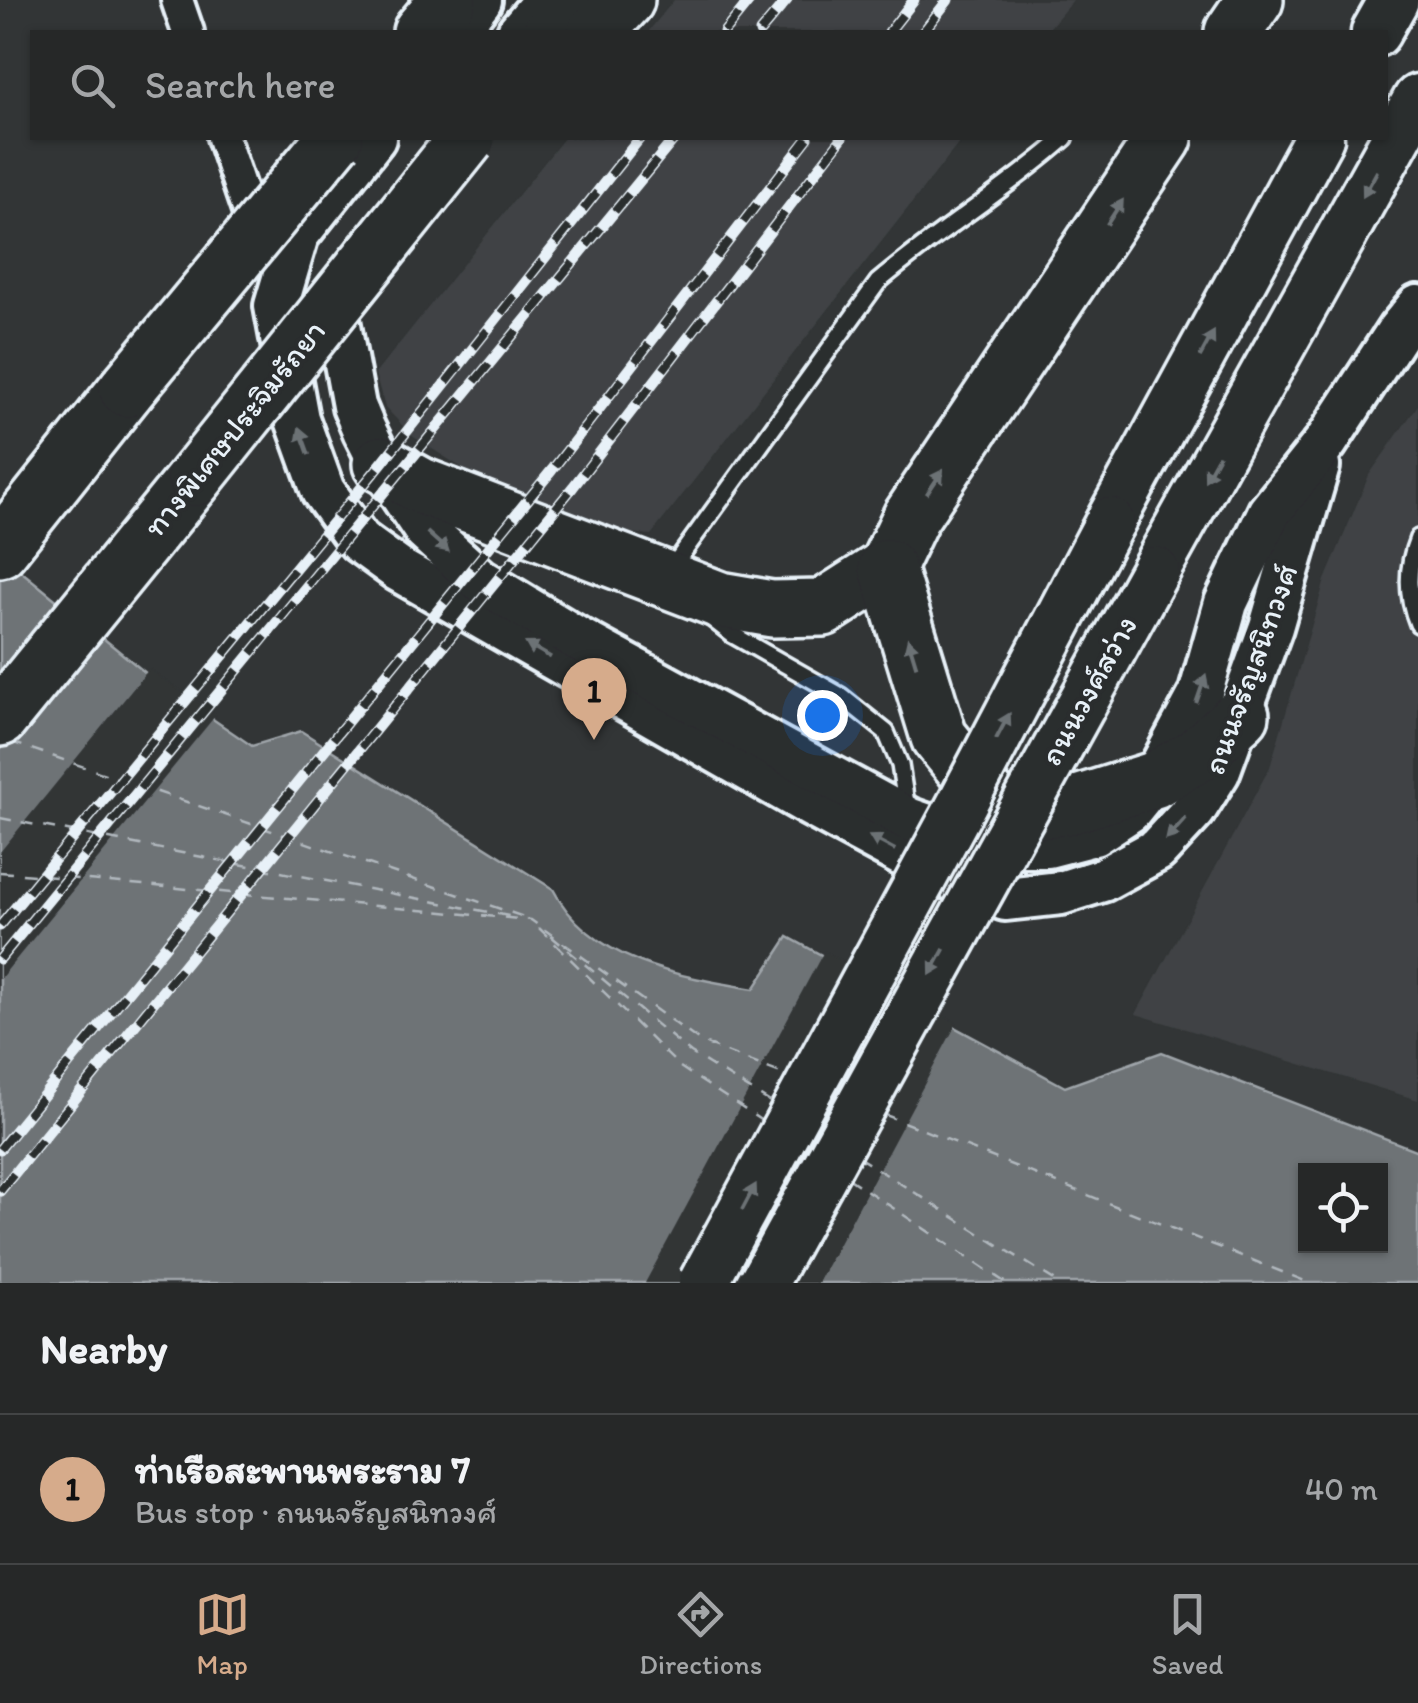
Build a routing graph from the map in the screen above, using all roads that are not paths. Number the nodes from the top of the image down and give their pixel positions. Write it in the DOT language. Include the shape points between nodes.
graph roads {
  1 [pos="177,0"];
  2 [pos="448,0"];
  3 [pos="480,0"];
  4 [pos="546,0"];
  5 [pos="577,0"];
  6 [pos="626,0"];
  7 [pos="1255,0"];
  8 [pos="1394,0"];
  9 [pos="187,30"];
  10 [pos="423,30"];
  11 [pos="458,30"];
  12 [pos="521,30"];
  13 [pos="553,30"];
  14 [pos="598,30"];
  15 [pos="1234,30"];
  16 [pos="1377,30"];
  17 [pos="1418,99"];
  18 [pos="224,140"];
  19 [pos="332,140"];
  20 [pos="372,140"];
  21 [pos="432,140"];
  22 [pos="465,140"];
  23 [pos="495,140"];
  24 [pos="1063,140"];
  25 [pos="1163,140"];
  26 [pos="1318,140"];
  27 [pos="410,209"];
  28 [pos="277,298"];
  29 [pos="1418,307"];
  30 [pos="1326,442"];
  31 [pos="380,464"];
  32 [pos="1418,538"];
  33 [pos="0,549"];
  34 [pos="886,567"];
  35 [pos="663,580"];
  36 [pos="1418,624"];
  37 [pos="1241,715"];
  38 [pos="0,718"];
  39 [pos="1154,780"];
  40 [pos="908,819"];
  41 [pos="703,1283"];
  42 [pos="763,1283"];
  1 -- 9 [label="street"];
  2 -- 10 [label="highway"];
  3 -- 11 [label="main road"];
  4 -- 12 [label="main road"];
  5 -- 13 [label="highway"];
  6 -- 14 [label="highway"];
  7 -- 15 [label="highway"];
  8 -- 16 [label="main road"];
  17 -- 42 [label="main road, ถนนวงศ์สว่าง, one-way, bridge"];
  18 -- 28 [label="street"];
  19 -- 33 [label="highway, bridge"];
  20 -- 28 [label="main road, ถนนจรัญสนิทวงศ์" via="297,236"];
  21 -- 31 [label="main road, ถนนจรัญสนิทวงศ์" via="350,260 336,309 354,406"];
  22 -- 27 [label="highway, ทางพิเศษประจิมรัถยา, bridge"];
  23 -- 27 [label="highway, bridge"];
  24 -- 35 [label="lane" via="878,282"];
  34 -- 25 [label="highway, one-way" via="911,517"];
  41 -- 26 [label="main road, ถนนวงศ์สว่าง, one-way, bridge"];
  27 -- 38 [label="highway, ทางพิเศษประจิมรัถยา, bridge"];
  37 -- 28 [label="main road, ถนนจรัญสนิทวงศ์, one-way" via="1218,772 1157,850 1102,880 1061,892 1005,898 946,876 622,698 399,570 359,540 323,491 297,419"];
  29 -- 30 [label="main road, ถนนจรัญสนิทวงศ์"];
  30 -- 37 [label="main road, ถนนจรัญสนิทวงศ์"];
  39 -- 30 [label="main road, ถนนจรัญสนิทวงศ์, one-way" via="1200,694 1226,602 1268,513"];
  31 -- 35 [label="highway"];
  31 -- 40 [label="main road, ถนนจรัญสนิทวงศ์, one-way" via="426,531 480,580"];
  32 -- 36 [label="lane" via="1408,574"];
  34 -- 35 [label="highway" via="823,608 720,600"];
  39 -- 34 [label="highway, one-way" via="1071,806 995,806 938,737"];
  35 -- 40 [label="lane" via="733,636 840,696 886,732 900,765"];
  37 -- 39 [label="highway" via="1197,755"];
  39 -- 40 [label="main road, ถนนจรัญสนิทวงศ์" via="1128,812 1094,834 1048,846 986,846"];
}
